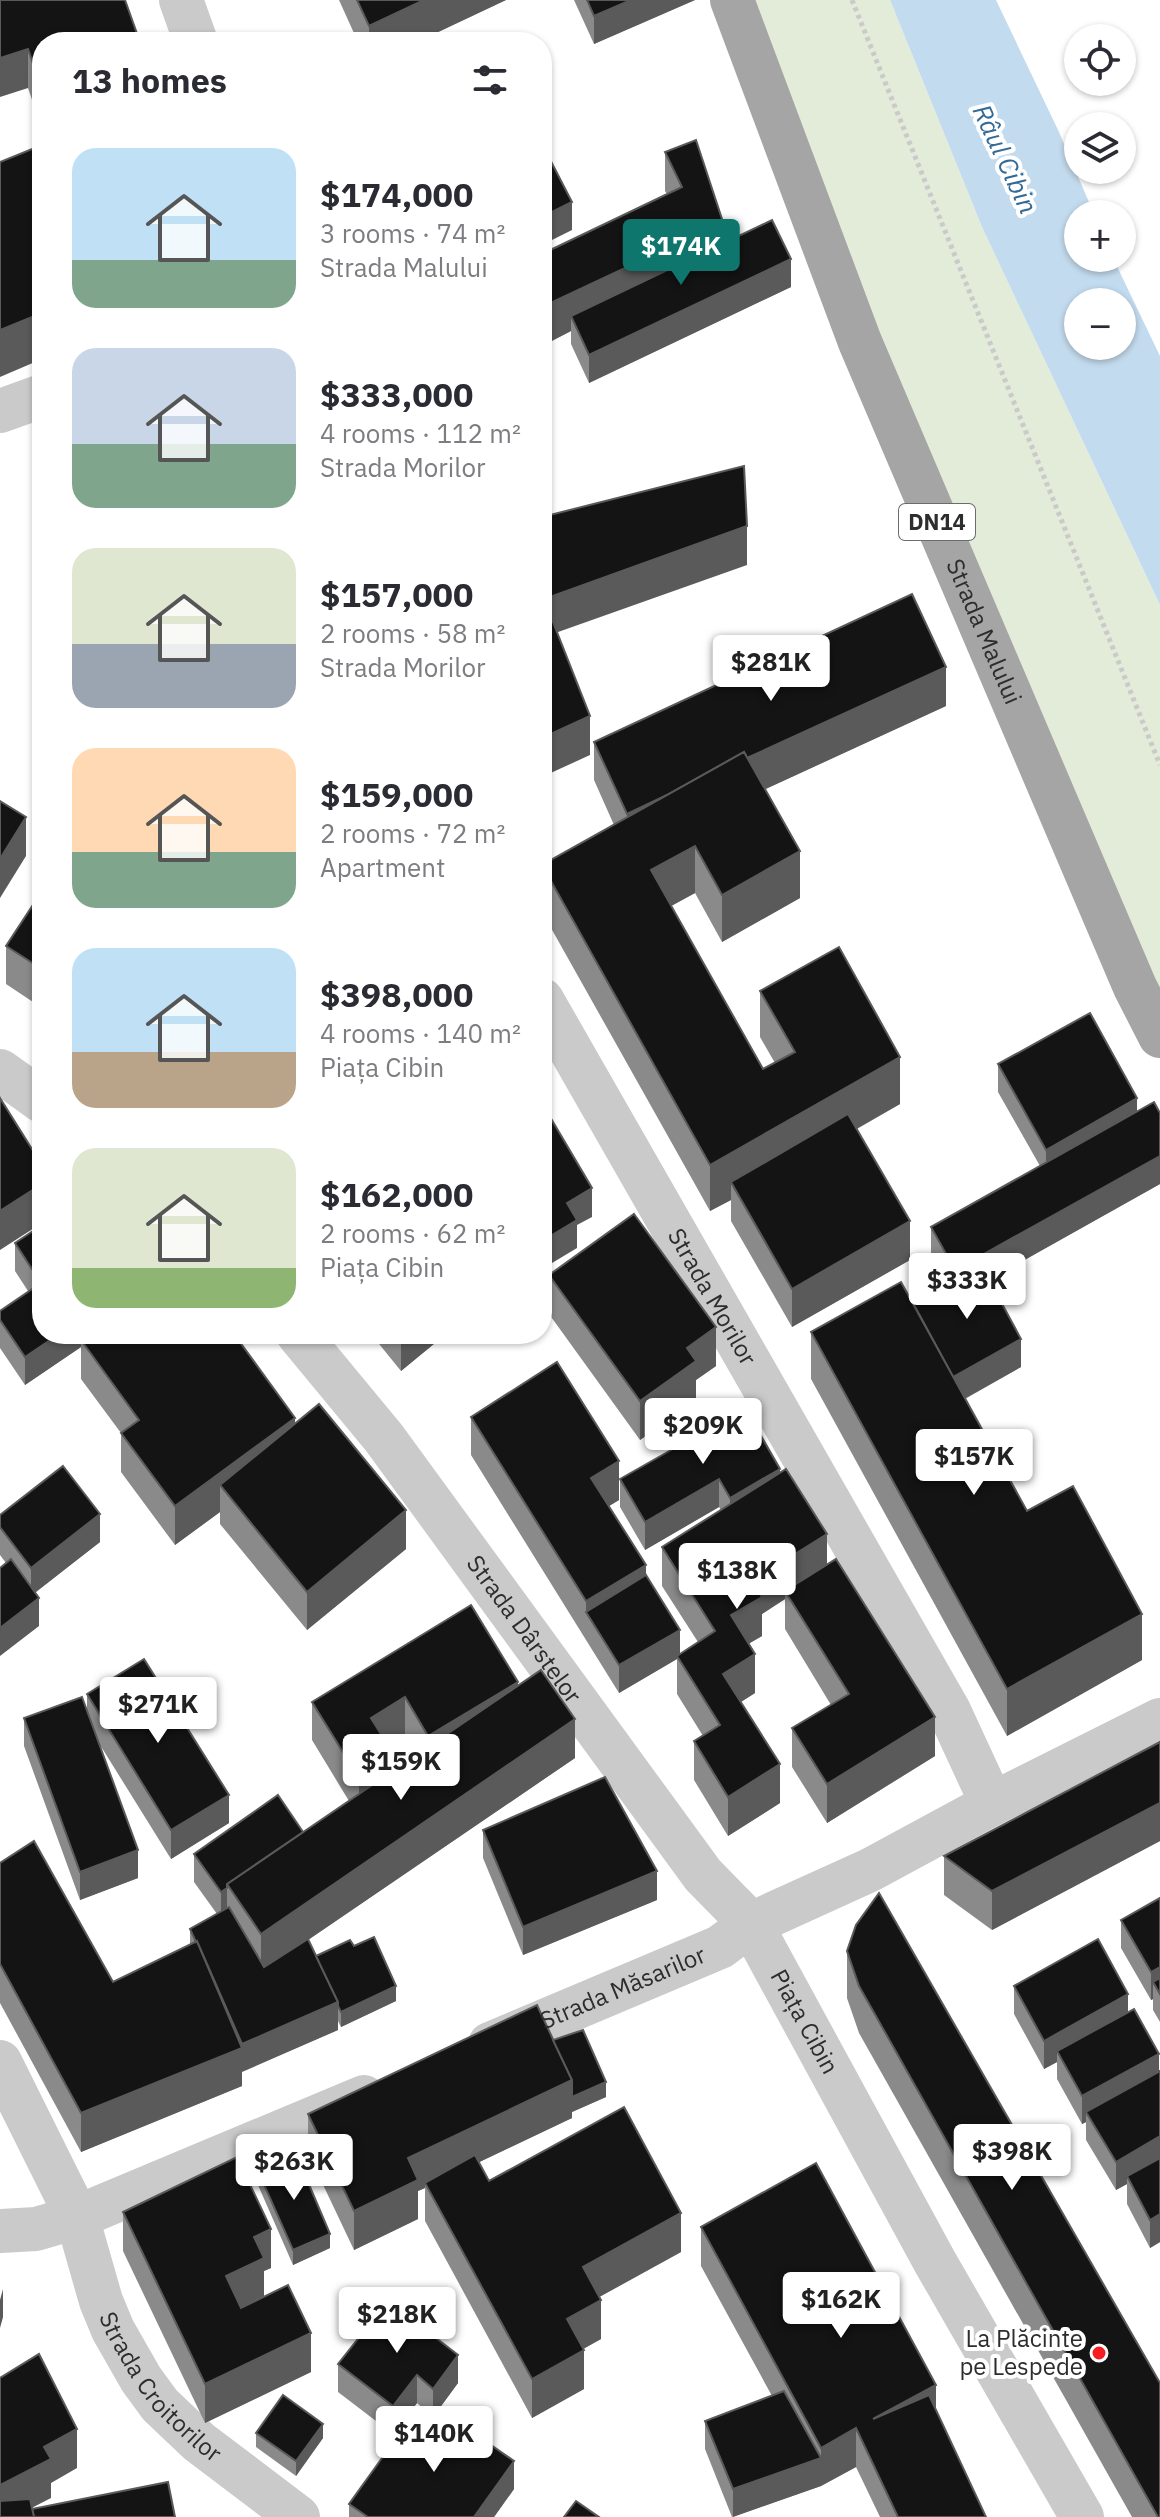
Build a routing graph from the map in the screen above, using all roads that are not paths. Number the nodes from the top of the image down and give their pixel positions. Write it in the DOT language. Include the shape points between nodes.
graph roads {
  1 [pos="181,0"];
  2 [pos="732,0"];
  3 [pos="192,32"];
  4 [pos="32,400"];
  5 [pos="0,411"];
  6 [pos="552,1017"];
  7 [pos="1160,1036"];
  8 [pos="0,1071"];
  9 [pos="32,1094"];
  10 [pos="306,1344"];
  11 [pos="1160,1720"];
  12 [pos="992,1804"];
  13 [pos="751,1924"];
  14 [pos="459,2057"];
  15 [pos="0,2062"];
  16 [pos="400,2082"];
  17 [pos="77,2217"];
  18 [pos="0,2231"];
  19 [pos="298,2517"];
  20 [pos="1082,2517"];
  1 -- 3 [label="street"];
  2 -- 7 [label="main road, Strada Malului / DN14" via="860,342"];
  4 -- 5 [label="street"];
  6 -- 12 [label="street, Strada Morilor" via="949,1711"];
  8 -- 9 [label="street"];
  10 -- 13 [label="street, Strada Dârstelor" via="384,1438 703,1875"];
  11 -- 12 [label="street"];
  12 -- 13 [label="street" via="870,1870"];
  13 -- 14 [label="street, Strada Măsarilor" via="720,1947"];
  13 -- 20 [label="street, Piața Cibin" via="935,2262"];
  15 -- 17 [label="street, Strada Croitorilor"];
  16 -- 17 [label="street"];
  17 -- 18 [label="street" via="36,2229"];
  17 -- 19 [label="street, Strada Croitorilor" via="113,2330 154,2397 199,2442"];
}
